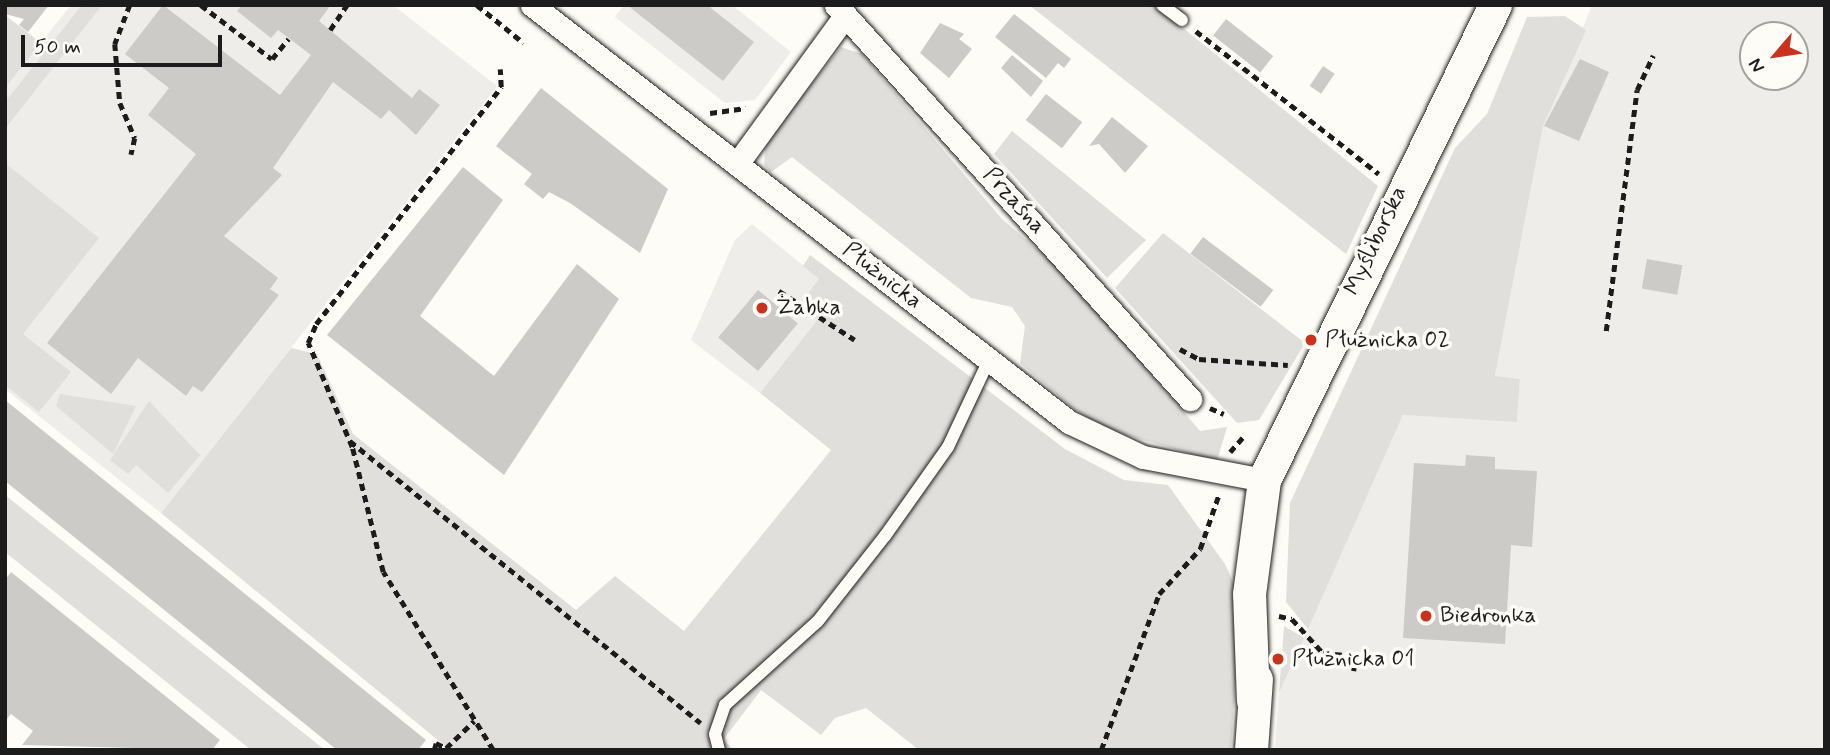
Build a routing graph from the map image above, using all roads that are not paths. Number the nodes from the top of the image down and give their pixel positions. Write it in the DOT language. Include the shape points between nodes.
graph roads {
  1 [pos="532,5"];
  2 [pos="1162,5"];
  3 [pos="846,9"];
  4 [pos="1487,10"];
  5 [pos="1182,20"];
  6 [pos="737,164"];
  7 [pos="989,360"];
  8 [pos="1190,398"];
  9 [pos="1264,480"];
  10 [pos="719,750"];
  11 [pos="1251,750"];
  1 -- 6 [label="street, Płużnicka"];
  2 -- 5 [label="lane"];
  3 -- 6 [label="street"];
  3 -- 8 [label="street, Przaśna"];
  4 -- 9 [label="street, Myśliborska"];
  6 -- 7 [label="street, Płużnicka"];
  7 -- 9 [label="street, Płużnicka" via="1115,448"];
  7 -- 10 [label="lane" via="948,447 885,536 818,621 747,679 725,705 715,734"];
  9 -- 11 [label="street, Myśliborska" via="1267,595"];
}
